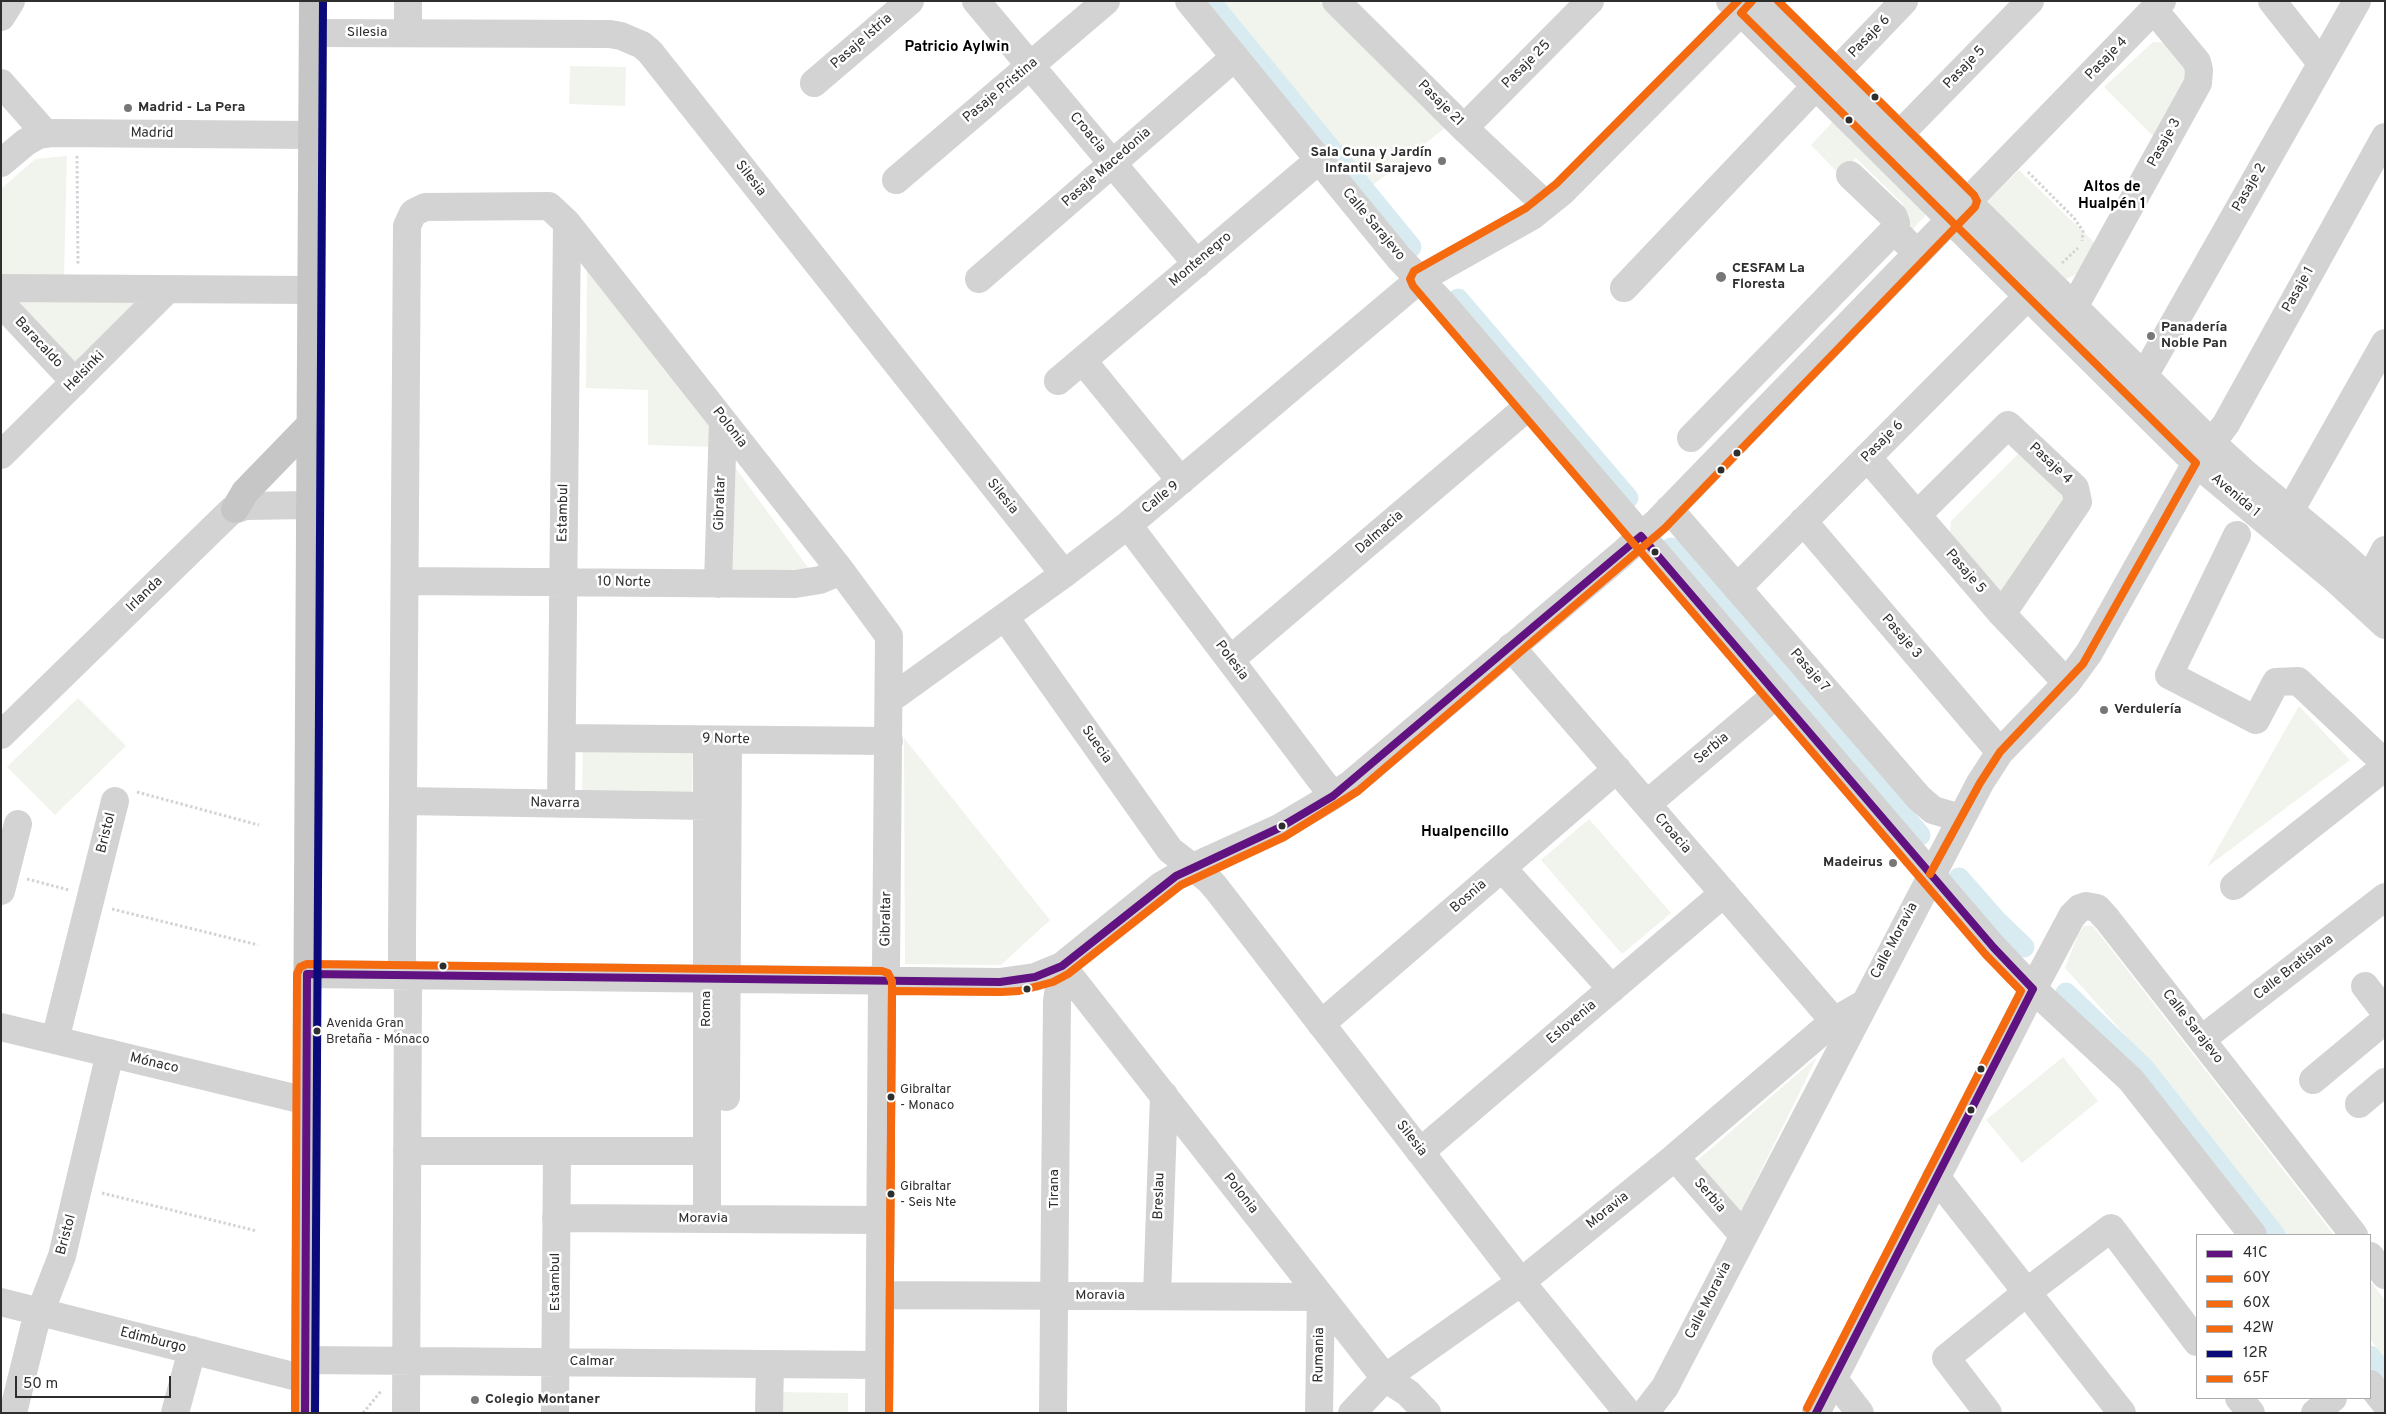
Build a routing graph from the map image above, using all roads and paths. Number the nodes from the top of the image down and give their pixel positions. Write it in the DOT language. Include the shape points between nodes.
graph roads {
  1 [pos="11,1"];
  2 [pos="313,1"];
  3 [pos="408,1"];
  4 [pos="910,1"];
  5 [pos="976,1"];
  6 [pos="1106,1"];
  7 [pos="1189,1"];
  8 [pos="1336,1"];
  9 [pos="1590,1"];
  10 [pos="1904,1"];
  11 [pos="2030,1"];
  12 [pos="2272,1"];
  13 [pos="2357,1"];
  14 [pos="1747,4"];
  15 [pos="2158,5"];
  16 [pos="1,17"];
  17 [pos="313,33"];
  18 [pos="408,33"];
  19 [pos="1235,58"];
  20 [pos="2322,63"];
  21 [pos="1030,66"];
  22 [pos="1826,79"];
  23 [pos="1,84"];
  24 [pos="814,84"];
  25 [pos="1464,128"];
  26 [pos="77,133"];
  27 [pos="46,134"];
  28 [pos="1899,135"];
  29 [pos="312,136"];
  30 [pos="2385,137"];
  31 [pos="2012,156"];
  32 [pos="1319,160"];
  33 [pos="1,163"];
  34 [pos="1112,163"];
  35 [pos="1850,175"];
  36 [pos="896,180"];
  37 [pos="1546,205"];
  38 [pos="1959,211"];
  39 [pos="567,222"];
  40 [pos="1894,230"];
  41 [pos="2082,244"];
  42 [pos="1918,254"];
  43 [pos="1197,264"];
  44 [pos="979,279"];
  45 [pos="1420,280"];
  46 [pos="1,288"];
  47 [pos="78,288"];
  48 [pos="1624,288"];
  49 [pos="168,289"];
  50 [pos="311,290"];
  51 [pos="2028,296"];
  52 [pos="1,303"];
  53 [pos="2074,307"];
  54 [pos="2385,343"];
  55 [pos="1083,361"];
  56 [pos="2144,376"];
  57 [pos="1058,381"];
  58 [pos="75,382"];
  59 [pos="1530,405"];
  60 [pos="723,422"];
  61 [pos="310,425"];
  62 [pos="1691,438"];
  63 [pos="2204,453"];
  64 [pos="1,455"];
  65 [pos="1867,457"];
  66 [pos="1181,481"];
  67 [pos="310,505"];
  68 [pos="235,509"];
  69 [pos="1669,510"];
  70 [pos="2290,512"];
  71 [pos="1917,515"];
  72 [pos="1803,521"];
  73 [pos="1128,525"];
  74 [pos="2237,535"];
  75 [pos="1641,536"];
  76 [pos="2385,550"];
  77 [pos="841,571"];
  78 [pos="1064,574"];
  79 [pos="404,581"];
  80 [pos="563,582"];
  81 [pos="718,584"];
  82 [pos="2377,586"];
  83 [pos="1737,588"];
  84 [pos="2002,614"];
  85 [pos="1005,617"];
  86 [pos="2385,625"];
  87 [pos="889,636"];
  88 [pos="1511,647"];
  89 [pos="1230,660"];
  90 [pos="2067,683"];
  91 [pos="1777,694"];
  92 [pos="889,700"];
  93 [pos="1,735"];
  94 [pos="562,738"];
  95 [pos="718,740"];
  96 [pos="889,741"];
  97 [pos="2000,752"];
  98 [pos="2385,763"];
  99 [pos="2385,767"];
  100 [pos="1617,769"];
  101 [pos="124,796"];
  102 [pos="1333,796"];
  103 [pos="714,798"];
  104 [pos="403,801"];
  105 [pos="561,804"];
  106 [pos="1647,804"];
  107 [pos="1960,818"];
  108 [pos="18,824"];
  109 [pos="259,825"];
  110 [pos="1193,867"];
  111 [pos="1502,868"];
  112 [pos="1930,874"];
  113 [pos="3,882"];
  114 [pos="2234,886"];
  115 [pos="1724,893"];
  116 [pos="2385,896"];
  117 [pos="91,900"];
  118 [pos="258,945"];
  119 [pos="1062,966"];
  120 [pos="308,974"];
  121 [pos="405,975"];
  122 [pos="717,980"];
  123 [pos="882,981"];
  124 [pos="2365,986"];
  125 [pos="1612,989"];
  126 [pos="2034,989"];
  127 [pos="1862,1005"];
  128 [pos="2385,1012"];
  129 [pos="2385,1020"];
  130 [pos="1834,1021"];
  131 [pos="1321,1024"];
  132 [pos="1,1027"];
  133 [pos="2202,1039"];
  134 [pos="55,1040"];
  135 [pos="110,1053"];
  136 [pos="2313,1080"];
  137 [pos="2385,1082"];
  138 [pos="1164,1095"];
  139 [pos="307,1101"];
  140 [pos="2359,1104"];
  141 [pos="407,1150"];
  142 [pos="557,1151"];
  143 [pos="707,1151"];
  144 [pos="1420,1152"];
  145 [pos="1675,1157"];
  146 [pos="1936,1177"];
  147 [pos="79,1187"];
  148 [pos="556,1218"];
  149 [pos="716,1219"];
  150 [pos="880,1220"];
  151 [pos="256,1231"];
  152 [pos="2253,1234"];
  153 [pos="2353,1234"];
  154 [pos="1743,1235"];
  155 [pos="2371,1257"];
  156 [pos="2385,1275"];
  157 [pos="1521,1282"];
  158 [pos="2026,1292"];
  159 [pos="880,1295"];
  160 [pos="1054,1296"];
  161 [pos="1157,1296"];
  162 [pos="1321,1298"];
  163 [pos="1,1302"];
  164 [pos="39,1312"];
  165 [pos="2196,1341"];
  166 [pos="192,1350"];
  167 [pos="406,1360"];
  168 [pos="555,1362"];
  169 [pos="770,1364"];
  170 [pos="879,1365"];
  171 [pos="305,1369"];
  172 [pos="1385,1378"];
  173 [pos="1833,1378"];
  174 [pos="2371,1385"];
  175 [pos="2241,1399"];
  176 [pos="2332,1399"];
  177 [pos="2385,1403"];
  178 [pos="13,1413"];
  179 [pos="175,1413"];
  180 [pos="305,1413"];
  181 [pos="406,1413"];
  182 [pos="555,1413"];
  183 [pos="769,1413"];
  184 [pos="879,1413"];
  185 [pos="1054,1413"];
  186 [pos="1319,1413"];
  187 [pos="1352,1413"];
  188 [pos="1427,1413"];
  189 [pos="1628,1413"];
  190 [pos="1645,1413"];
  191 [pos="1816,1413"];
  192 [pos="1860,1413"];
  193 [pos="1988,1413"];
  194 [pos="2122,1413"];
  195 [pos="2251,1413"];
  196 [pos="2315,1413"];
  1 -- 16 [label="street"];
  2 -- 17 [label="main road"];
  3 -- 18 [label="street"];
  4 -- 24 [label="street, Pasaje Istria"];
  5 -- 21 [label="street, Croacia"];
  6 -- 21 [label="street, Pasaje Pristina"];
  7 -- 19 [label="street, Calle Sarajevo"];
  8 -- 25 [label="street, Pasaje 21"];
  9 -- 25 [label="street, Pasaje 25"];
  10 -- 22 [label="street, Pasaje 6"];
  11 -- 28 [label="street, Pasaje 5"];
  12 -- 20 [label="street"];
  13 -- 20 [label="street, Pasaje 2"];
  14 -- 22 [label="street, Avenida 1"];
  14 -- 37 [label="street" via="1578,178"];
  15 -- 31 [label="street, Pasaje 4"];
  15 -- 53 [label="street, Pasaje 3" via="2198,62 2198,83"];
  17 -- 18 [label="street, Silesia"];
  17 -- 29 [label="main road"];
  18 -- 78 [label="street, Silesia" via="610,34 642,45"];
  19 -- 32 [label="street, Calle Sarajevo"];
  19 -- 34 [label="street, Pasaje Macedonia"];
  20 -- 56 [label="street, Pasaje 2"];
  21 -- 34 [label="street, Croacia"];
  21 -- 36 [label="street, Pasaje Pristina"];
  22 -- 28 [label="street, Avenida 1"];
  22 -- 38 [label="street, Avenida 1"];
  22 -- 48 [label="street, Pasaje 6"];
  23 -- 27 [label="street"];
  25 -- 37 [label="street, Pasaje 21"];
  26 -- 27 [label="street, Madrid"];
  26 -- 29 [label="street, Madrid"];
  26 -- 47 [label="path"];
  27 -- 33 [label="street, Madrid" via="26,142"];
  28 -- 38 [label="street, Avenida 1"];
  29 -- 50 [label="main road"];
  30 -- 63 [label="street, Pasaje 1" via="2226,424"];
  31 -- 38 [label="street, Pasaje 4"];
  31 -- 41 [label="path" via="2074,218 2083,231"];
  32 -- 43 [label="street, Montenegro"];
  32 -- 45 [label="street, Calle Sarajevo"];
  34 -- 43 [label="street, Croacia"];
  34 -- 44 [label="street, Pasaje Macedonia"];
  35 -- 40 [label="street" via="1894,217"];
  37 -- 45 [label="street, Calle 9"];
  38 -- 42 [label="street"];
  38 -- 51 [label="street, Avenida 1"];
  38 -- 53 [label="street, Avenida 1"];
  39 -- 60 [label="street, Polonia"];
  39 -- 79 [label="street, Polonia" via="550,206 425,207 408,219"];
  39 -- 80 [label="street, Estambul"];
  40 -- 42 [label="street"];
  40 -- 62 [label="street"];
  42 -- 69 [label="street"];
  43 -- 55 [label="street, Montenegro"];
  45 -- 59 [label="street, Calle Sarajevo"];
  45 -- 66 [label="street, Calle 9"];
  46 -- 47 [label="street"];
  47 -- 49 [label="street"];
  49 -- 50 [label="street"];
  49 -- 58 [label="street, Helsinki"];
  50 -- 61 [label="main road"];
  51 -- 63 [label="street, Avenida 1"];
  51 -- 65 [label="street, Pasaje 6"];
  52 -- 58 [label="street, Baracaldo"];
  53 -- 56 [label="street, Avenida 1"];
  54 -- 70 [label="street"];
  55 -- 57 [label="street, Montenegro"];
  55 -- 66 [label="street"];
  56 -- 63 [label="street, Avenida 1"];
  58 -- 64 [label="street, Helsinki"];
  59 -- 75 [label="street, Calle Sarajevo"];
  59 -- 89 [label="street, Dalmacia"];
  60 -- 77 [label="street, Polonia"];
  60 -- 81 [label="street, Gibraltar"];
  61 -- 67 [label="main road"];
  61 -- 68 [label="main road" via="245,492"];
  63 -- 70 [label="street, Avenida 1"];
  63 -- 86 [label="street, Avenida 1"];
  63 -- 90 [label="street, Calle Moravia" via="2089,653"];
  65 -- 71 [label="street, Pasaje 5"];
  65 -- 72 [label="street, Pasaje 6"];
  66 -- 73 [label="street, Calle 9"];
  67 -- 68 [label="street"];
  67 -- 120 [label="main road"];
  68 -- 93 [label="street, Irlanda"];
  69 -- 75 [label="street"];
  69 -- 83 [label="street, Pasaje 7"];
  70 -- 82 [label="street, Avenida 1"];
  71 -- 84 [label="street, Pasaje 5"];
  71 -- 84 [label="street, Pasaje 4" via="2008,425 2075,488 2078,502"];
  72 -- 83 [label="street, Pasaje 6"];
  72 -- 97 [label="street, Pasaje 3"];
  73 -- 78 [label="street, Calle 9"];
  73 -- 89 [label="street, Polesia"];
  74 -- 98 [label="street" via="2168,675 2256,720 2276,682 2298,681"];
  75 -- 88 [label="street"];
  75 -- 91 [label="street, Calle Sarajevo"];
  76 -- 82 [label="street"];
  77 -- 81 [label="street, 10 Norte" via="820,580 795,584"];
  77 -- 87 [label="street, Polonia"];
  78 -- 85 [label="street, Calle 9"];
  79 -- 80 [label="street, 10 Norte"];
  79 -- 104 [label="street"];
  80 -- 81 [label="street, 10 Norte"];
  80 -- 94 [label="street, Estambul"];
  83 -- 107 [label="street, Pasaje 7" via="1919,798 1933,810"];
  84 -- 90 [label="street, Pasaje 5"];
  85 -- 92 [label="street, Calle 9"];
  85 -- 110 [label="street, Suecia" via="1170,850"];
  87 -- 92 [label="street, Gibraltar"];
  88 -- 100 [label="street, Croacia"];
  88 -- 102 [label="street"];
  89 -- 102 [label="street, Polesia"];
  90 -- 97 [label="street, Calle Moravia"];
  91 -- 106 [label="street, Serbia"];
  91 -- 112 [label="street, Calle Sarajevo"];
  92 -- 96 [label="street, Gibraltar"];
  94 -- 95 [label="street, 9 Norte"];
  94 -- 105 [label="street, Estambul"];
  95 -- 96 [label="street, 9 Norte"];
  95 -- 103 [label="street, Roma"];
  96 -- 123 [label="street, Gibraltar" via="886,966"];
  97 -- 107 [label="street, Calle Moravia"];
  99 -- 114 [label="street"];
  100 -- 106 [label="street, Croacia"];
  100 -- 111 [label="street, Bosnia"];
  101 -- 109 [label="path"];
  101 -- 117 [label="street, Bristol"];
  102 -- 110 [label="street" via="1279,828"];
  103 -- 105 [label="street, Navarra"];
  103 -- 122 [label="street, Roma"];
  104 -- 105 [label="street, Navarra"];
  104 -- 121 [label="street" via="402,960"];
  106 -- 115 [label="street, Croacia"];
  107 -- 112 [label="street, Calle Moravia"];
  108 -- 113 [label="street"];
  110 -- 119 [label="street" via="1162,885"];
  110 -- 131 [label="street, Silesia" via="1216,888"];
  111 -- 125 [label="street"];
  111 -- 131 [label="street, Bosnia"];
  112 -- 126 [label="street, Calle Sarajevo"];
  112 -- 127 [label="street, Calle Moravia"];
  113 -- 117 [label="path"];
  115 -- 125 [label="street, Eslovenia"];
  115 -- 130 [label="street, Croacia"];
  116 -- 133 [label="street, Calle Bratislava"];
  117 -- 118 [label="path"];
  117 -- 134 [label="street, Bristol"];
  119 -- 123 [label="street" via="1017,981"];
  119 -- 138 [label="street, Polonia"];
  119 -- 160 [label="street, Tirana" via="1056,1001"];
  120 -- 121 [label="street"];
  120 -- 139 [label="main road"];
  121 -- 122 [label="street"];
  121 -- 141 [label="street" via="408,990"];
  122 -- 123 [label="street"];
  122 -- 143 [label="street, Roma"];
  122 -- 149 [label="street, Roma"];
  123 -- 150 [label="street, Gibraltar"];
  124 -- 128 [label="street"];
  125 -- 144 [label="street, Eslovenia"];
  126 -- 133 [label="street, Calle Sarajevo" via="2072,916 2080,908 2092,906 2107,919"];
  126 -- 146 [label="street"];
  126 -- 152 [label="street, Calle Sarajevo" via="2131,1080"];
  127 -- 130 [label="street, Moravia"];
  127 -- 154 [label="street, Calle Moravia"];
  129 -- 136 [label="street"];
  130 -- 145 [label="street, Moravia"];
  131 -- 144 [label="street, Silesia"];
  132 -- 134 [label="street, Mónaco"];
  133 -- 153 [label="street, Calle Sarajevo"];
  134 -- 135 [label="street, Mónaco"];
  135 -- 139 [label="street, Mónaco"];
  135 -- 147 [label="street, Bristol"];
  137 -- 140 [label="street"];
  138 -- 161 [label="street, Breslau"];
  138 -- 162 [label="street, Polonia"];
  139 -- 171 [label="main road"];
  141 -- 142 [label="street"];
  141 -- 167 [label="street"];
  142 -- 143 [label="street"];
  142 -- 148 [label="street, Estambul"];
  143 -- 149 [label="street, Roma"];
  144 -- 157 [label="street, Silesia"];
  145 -- 154 [label="street, Serbia"];
  145 -- 157 [label="street, Moravia"];
  146 -- 158 [label="street"];
  146 -- 173 [label="street"];
  147 -- 151 [label="path"];
  147 -- 164 [label="street, Bristol" via="62,1256"];
  148 -- 149 [label="street, Moravia"];
  148 -- 168 [label="street, Estambul"];
  149 -- 150 [label="street, Moravia"];
  150 -- 159 [label="street, Gibraltar"];
  154 -- 190 [label="street, Calle Moravia" via="1665,1387"];
  155 -- 156 [label="street"];
  157 -- 172 [label="street, Moravia"];
  157 -- 189 [label="street, Silesia"];
  158 -- 165 [label="street" via="2111,1228"];
  158 -- 193 [label="street" via="1946,1358"];
  158 -- 194 [label="street"];
  159 -- 160 [label="street, Moravia"];
  159 -- 170 [label="street, Gibraltar"];
  160 -- 161 [label="street, Moravia"];
  160 -- 185 [label="street, Tirana"];
  161 -- 162 [label="street, Moravia"];
  162 -- 172 [label="street, Polonia"];
  162 -- 186 [label="street, Rumania"];
  163 -- 164 [label="street, Edimburgo"];
  164 -- 166 [label="street, Edimburgo"];
  164 -- 178 [label="street, Bristol"];
  166 -- 171 [label="street, Edimburgo"];
  166 -- 179 [label="street"];
  167 -- 168 [label="street, Calmar"];
  167 -- 171 [label="street, Calmar"];
  167 -- 181 [label="street"];
  168 -- 169 [label="street, Calmar"];
  168 -- 182 [label="street, Estambul"];
  169 -- 170 [label="street, Calmar"];
  169 -- 183 [label="street"];
  170 -- 184 [label="street, Gibraltar"];
  171 -- 180 [label="main road"];
  172 -- 187 [label="street, Moravia"];
  172 -- 188 [label="street, Polonia" via="1408,1392"];
  173 -- 191 [label="street"];
  173 -- 192 [label="street"];
  174 -- 177 [label="street"];
  175 -- 195 [label="street"];
  176 -- 196 [label="street"];
}
